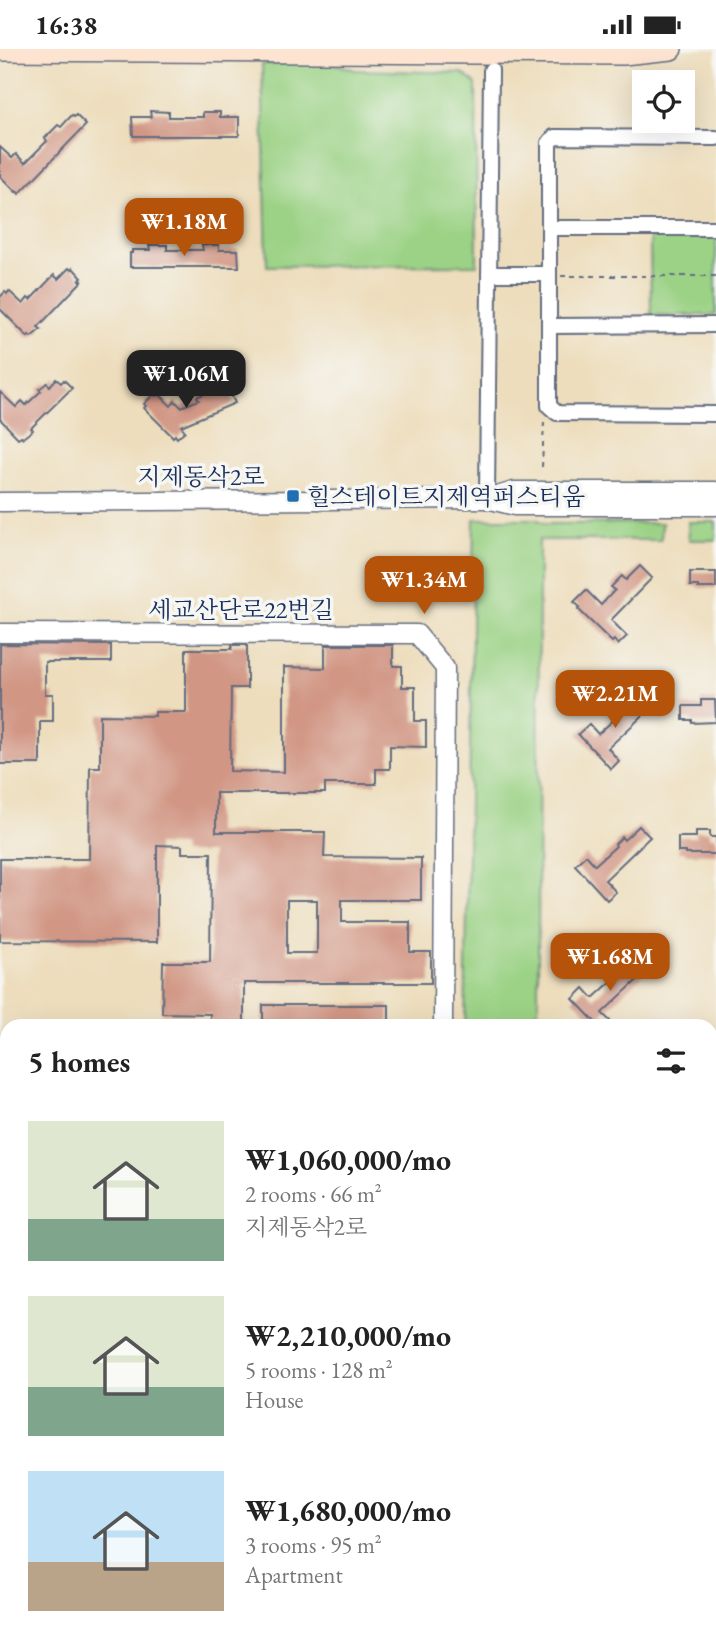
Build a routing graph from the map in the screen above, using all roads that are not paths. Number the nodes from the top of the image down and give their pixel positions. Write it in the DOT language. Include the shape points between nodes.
graph roads {
  1 [pos="671,49"];
  2 [pos="0,50"];
  3 [pos="462,54"];
  4 [pos="522,54"];
  5 [pos="491,70"];
  6 [pos="716,138"];
  7 [pos="550,228"];
  8 [pos="716,228"];
  9 [pos="489,274"];
  10 [pos="554,275"];
  11 [pos="716,325"];
  12 [pos="549,326"];
  13 [pos="716,414"];
  14 [pos="716,491"];
  15 [pos="487,499"];
  16 [pos="0,502"];
  17 [pos="716,506"];
  18 [pos="0,633"];
  19 [pos="443,1019"];
  1 -- 4 [label="main road"];
  2 -- 3 [label="main road"];
  3 -- 4 [label="main road"];
  3 -- 5 [label="street"];
  4 -- 5 [label="street"];
  5 -- 9 [label="street"];
  6 -- 7 [label="street" via="554,137 549,143"];
  7 -- 8 [label="street"];
  7 -- 10 [label="street"];
  9 -- 10 [label="street"];
  9 -- 15 [label="street"];
  10 -- 12 [label="street"];
  11 -- 12 [label="street"];
  12 -- 13 [label="street" via="549,406 557,413"];
  14 -- 15 [label="street, 지제동삭2로" via="514,491"];
  15 -- 16 [label="street, 지제동삭2로"];
  15 -- 17 [label="street, 지제동삭2로" via="515,506"];
  18 -- 19 [label="street, 세교산단로22번길" via="417,634 445,668"];
}
